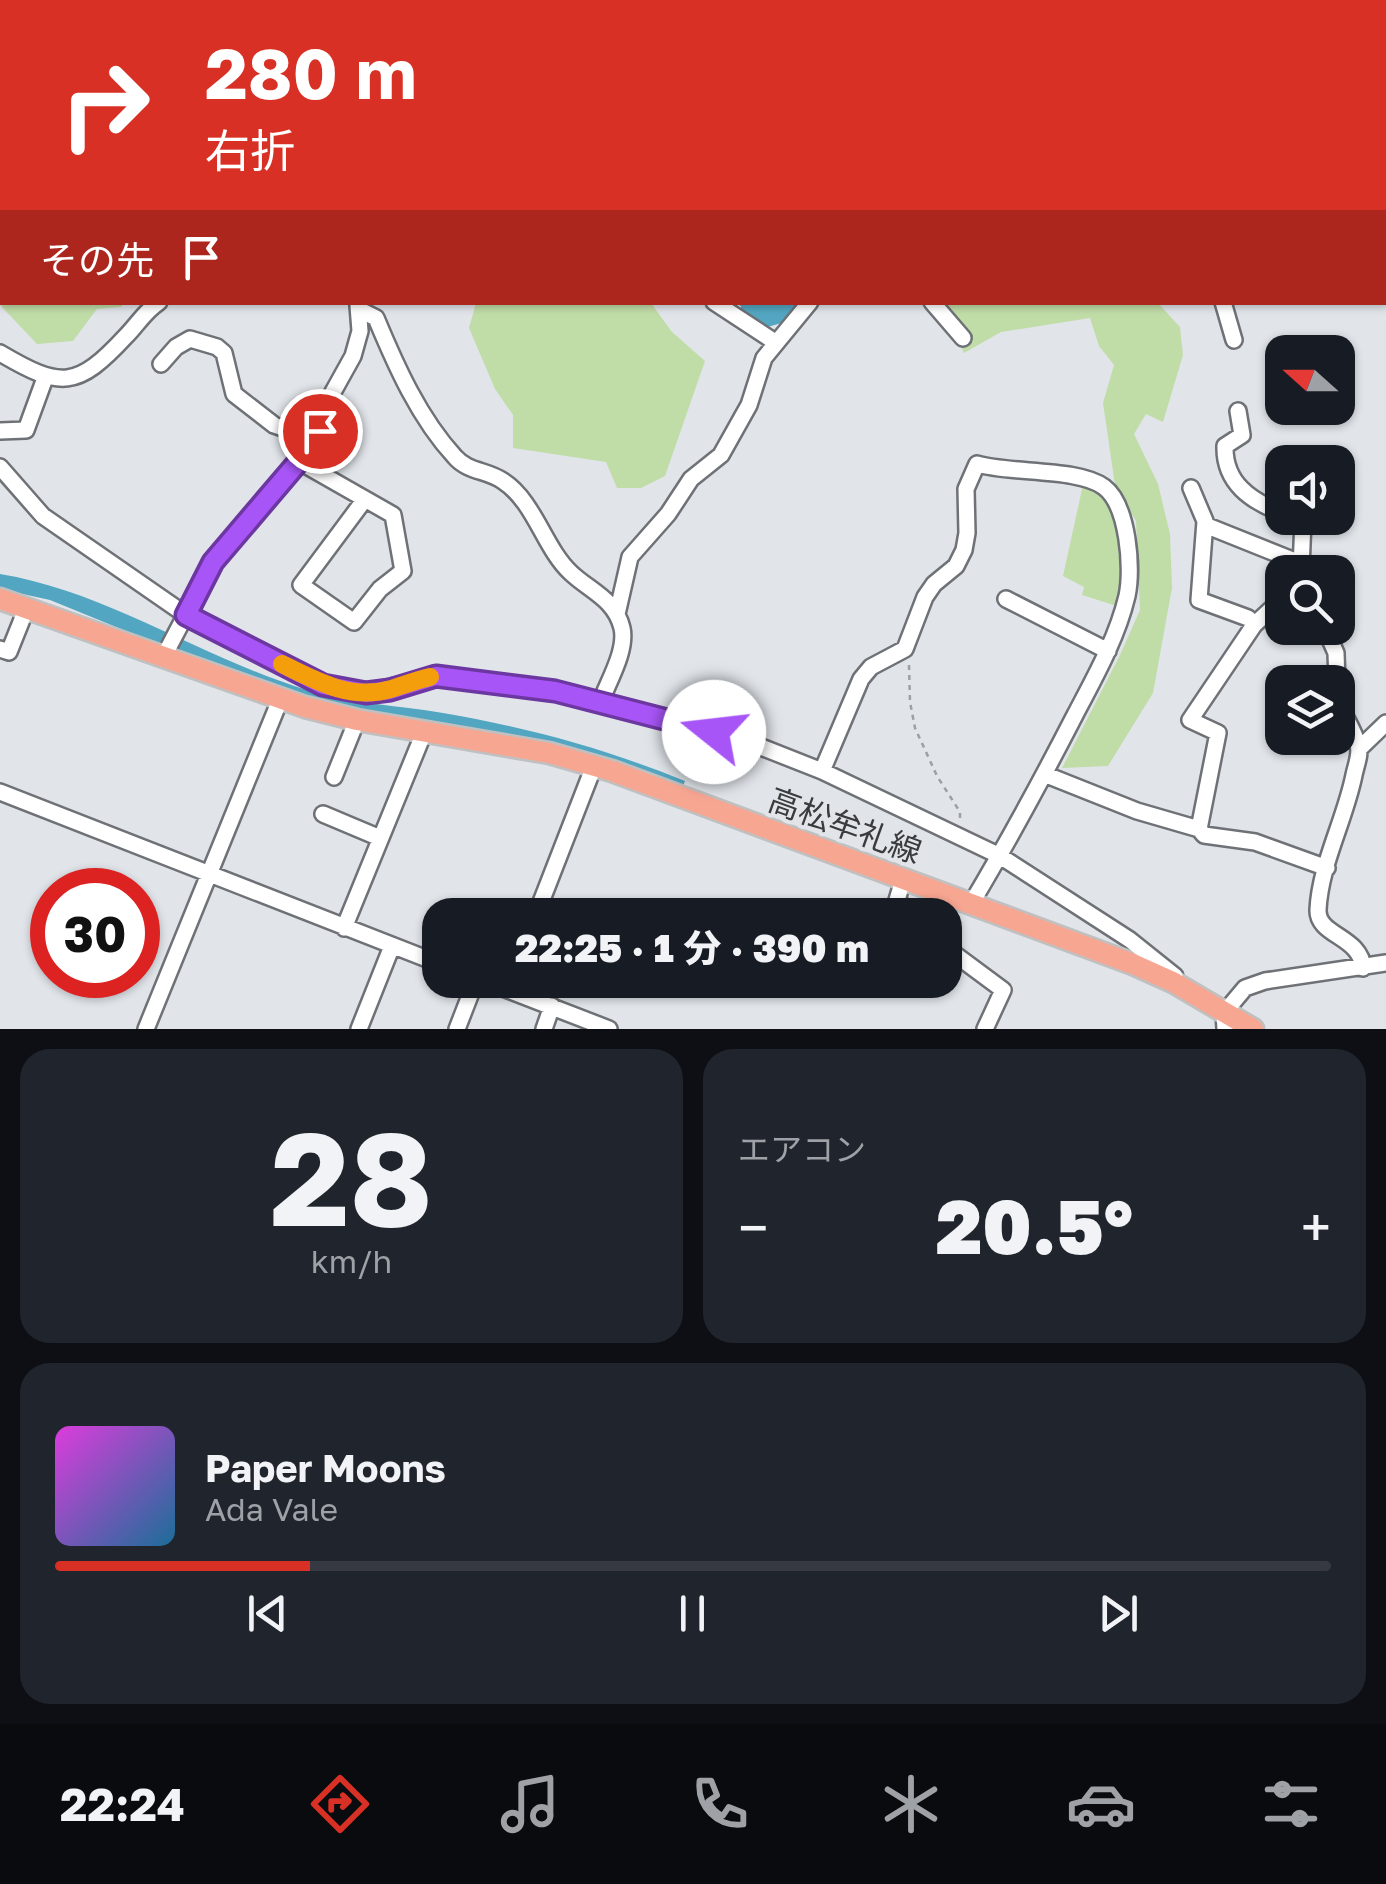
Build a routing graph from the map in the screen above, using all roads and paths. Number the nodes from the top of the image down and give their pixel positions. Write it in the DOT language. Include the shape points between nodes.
graph roads {
  1 [pos="155,305"];
  2 [pos="719,305"];
  3 [pos="807,305"];
  4 [pos="935,305"];
  5 [pos="1223,305"];
  6 [pos="358,306"];
  7 [pos="964,338"];
  8 [pos="1234,340"];
  9 [pos="775,342"];
  10 [pos="0,353"];
  11 [pos="161,364"];
  12 [pos="46,378"];
  13 [pos="1238,411"];
  14 [pos="0,430"];
  15 [pos="315,440"];
  16 [pos="300,462"];
  17 [pos="0,467"];
  18 [pos="1191,488"];
  19 [pos="364,499"];
  20 [pos="1265,506"];
  21 [pos="1205,525"];
  22 [pos="1272,555"];
  23 [pos="0,598"];
  24 [pos="1006,600"];
  25 [pos="26,607"];
  26 [pos="617,614"];
  27 [pos="186,615"];
  28 [pos="1265,615"];
  29 [pos="1254,625"];
  30 [pos="0,649"];
  31 [pos="905,649"];
  32 [pos="1108,651"];
  33 [pos="164,656"];
  34 [pos="280,700"];
  35 [pos="601,700"];
  36 [pos="358,720"];
  37 [pos="1386,723"];
  38 [pos="425,730"];
  39 [pos="1355,738"];
  40 [pos="1360,748"];
  41 [pos="594,766"];
  42 [pos="822,770"];
  43 [pos="1044,774"];
  44 [pos="334,778"];
  45 [pos="0,792"];
  46 [pos="323,814"];
  47 [pos="1200,830"];
  48 [pos="959,836"];
  49 [pos="380,838"];
  50 [pos="1000,856"];
  51 [pos="1327,868"];
  52 [pos="208,875"];
  53 [pos="903,880"];
  54 [pos="543,898"];
  55 [pos="898,898"];
  56 [pos="971,904"];
  57 [pos="344,928"];
  58 [pos="392,946"];
  59 [pos="422,957"];
  60 [pos="962,960"];
  61 [pos="1386,964"];
  62 [pos="1363,968"];
  63 [pos="1192,993"];
  64 [pos="471,998"];
  65 [pos="536,998"];
  66 [pos="552,1006"];
  67 [pos="1225,1021"];
  68 [pos="146,1029"];
  69 [pos="358,1029"];
  70 [pos="457,1029"];
  71 [pos="544,1029"];
  72 [pos="609,1029"];
  73 [pos="984,1029"];
  74 [pos="1253,1029"];
  1 -- 12 [label="street" via="89,370 73,379"];
  2 -- 9 [label="street"];
  3 -- 9 [label="street"];
  4 -- 7 [label="street"];
  5 -- 8 [label="street"];
  6 -- 15 [label="street" via="354,356"];
  6 -- 26 [label="street" via="376,318 413,396 456,458 503,480 570,573"];
  9 -- 26 [label="street" via="721,455 691,478 630,557"];
  10 -- 12 [label="street"];
  11 -- 15 [label="street" via="190,340 217,347 234,394 274,425"];
  12 -- 14 [label="street" via="26,430"];
  13 -- 20 [label="street" via="1242,435 1225,446 1224,462 1245,494"];
  15 -- 16 [label="street"];
  16 -- 19 [label="street"];
  16 -- 27 [label="street" via="213,562"];
  17 -- 27 [label="street" via="43,516"];
  18 -- 21 [label="street"];
  19 -- 19 [label="street" via="394,516 403,570 354,622 300,585"];
  21 -- 22 [label="street"];
  21 -- 29 [label="street" via="1199,600"];
  23 -- 25 [label="main road, 高松牟礼線"];
  24 -- 32 [label="street"];
  25 -- 30 [label="street" via="9,652"];
  25 -- 33 [label="main road, 高松牟礼線"];
  26 -- 35 [label="street" via="623,632 619,654"];
  27 -- 33 [label="street"];
  27 -- 35 [label="street" via="345,691 390,690 436,676"];
  28 -- 29 [label="street"];
  29 -- 47 [label="street" via="1190,720 1218,733"];
  31 -- 32 [label="street" via="925,597 964,550 966,489 977,464 1084,478 1115,497 1130,569"];
  31 -- 42 [label="street" via="861,679"];
  31 -- 48 [label="path" via="916,728 960,812"];
  32 -- 43 [label="street"];
  33 -- 34 [label="main road, 高松牟礼線"];
  34 -- 36 [label="main road, 高松牟礼線"];
  34 -- 52 [label="street"];
  35 -- 42 [label="street"];
  36 -- 38 [label="main road, 高松牟礼線"];
  36 -- 44 [label="street"];
  37 -- 40 [label="street"];
  38 -- 41 [label="main road, 高松牟礼線"];
  38 -- 49 [label="street"];
  39 -- 40 [label="street"];
  40 -- 51 [label="street"];
  41 -- 53 [label="main road, 高松牟礼線"];
  41 -- 54 [label="street"];
  42 -- 48 [label="street"];
  43 -- 47 [label="street"];
  43 -- 50 [label="street"];
  45 -- 52 [label="street"];
  46 -- 49 [label="street"];
  47 -- 51 [label="street"];
  48 -- 50 [label="street"];
  49 -- 57 [label="street"];
  50 -- 56 [label="street"];
  50 -- 63 [label="street" via="1130,940"];
  51 -- 62 [label="street" via="1317,914 1354,947"];
  52 -- 57 [label="street"];
  52 -- 68 [label="street"];
  53 -- 55 [label="street"];
  53 -- 56 [label="main road, 高松牟礼線"];
  56 -- 63 [label="main road, 高松牟礼線"];
  57 -- 58 [label="street"];
  58 -- 59 [label="street"];
  58 -- 69 [label="street"];
  60 -- 73 [label="street" via="1003,990"];
  61 -- 62 [label="street"];
  62 -- 67 [label="street" via="1245,988"];
  63 -- 67 [label="main road, 高松牟礼線"];
  64 -- 70 [label="street"];
  65 -- 66 [label="street"];
  66 -- 71 [label="street"];
  66 -- 72 [label="street"];
  67 -- 74 [label="main road, 高松牟礼線"];
}
